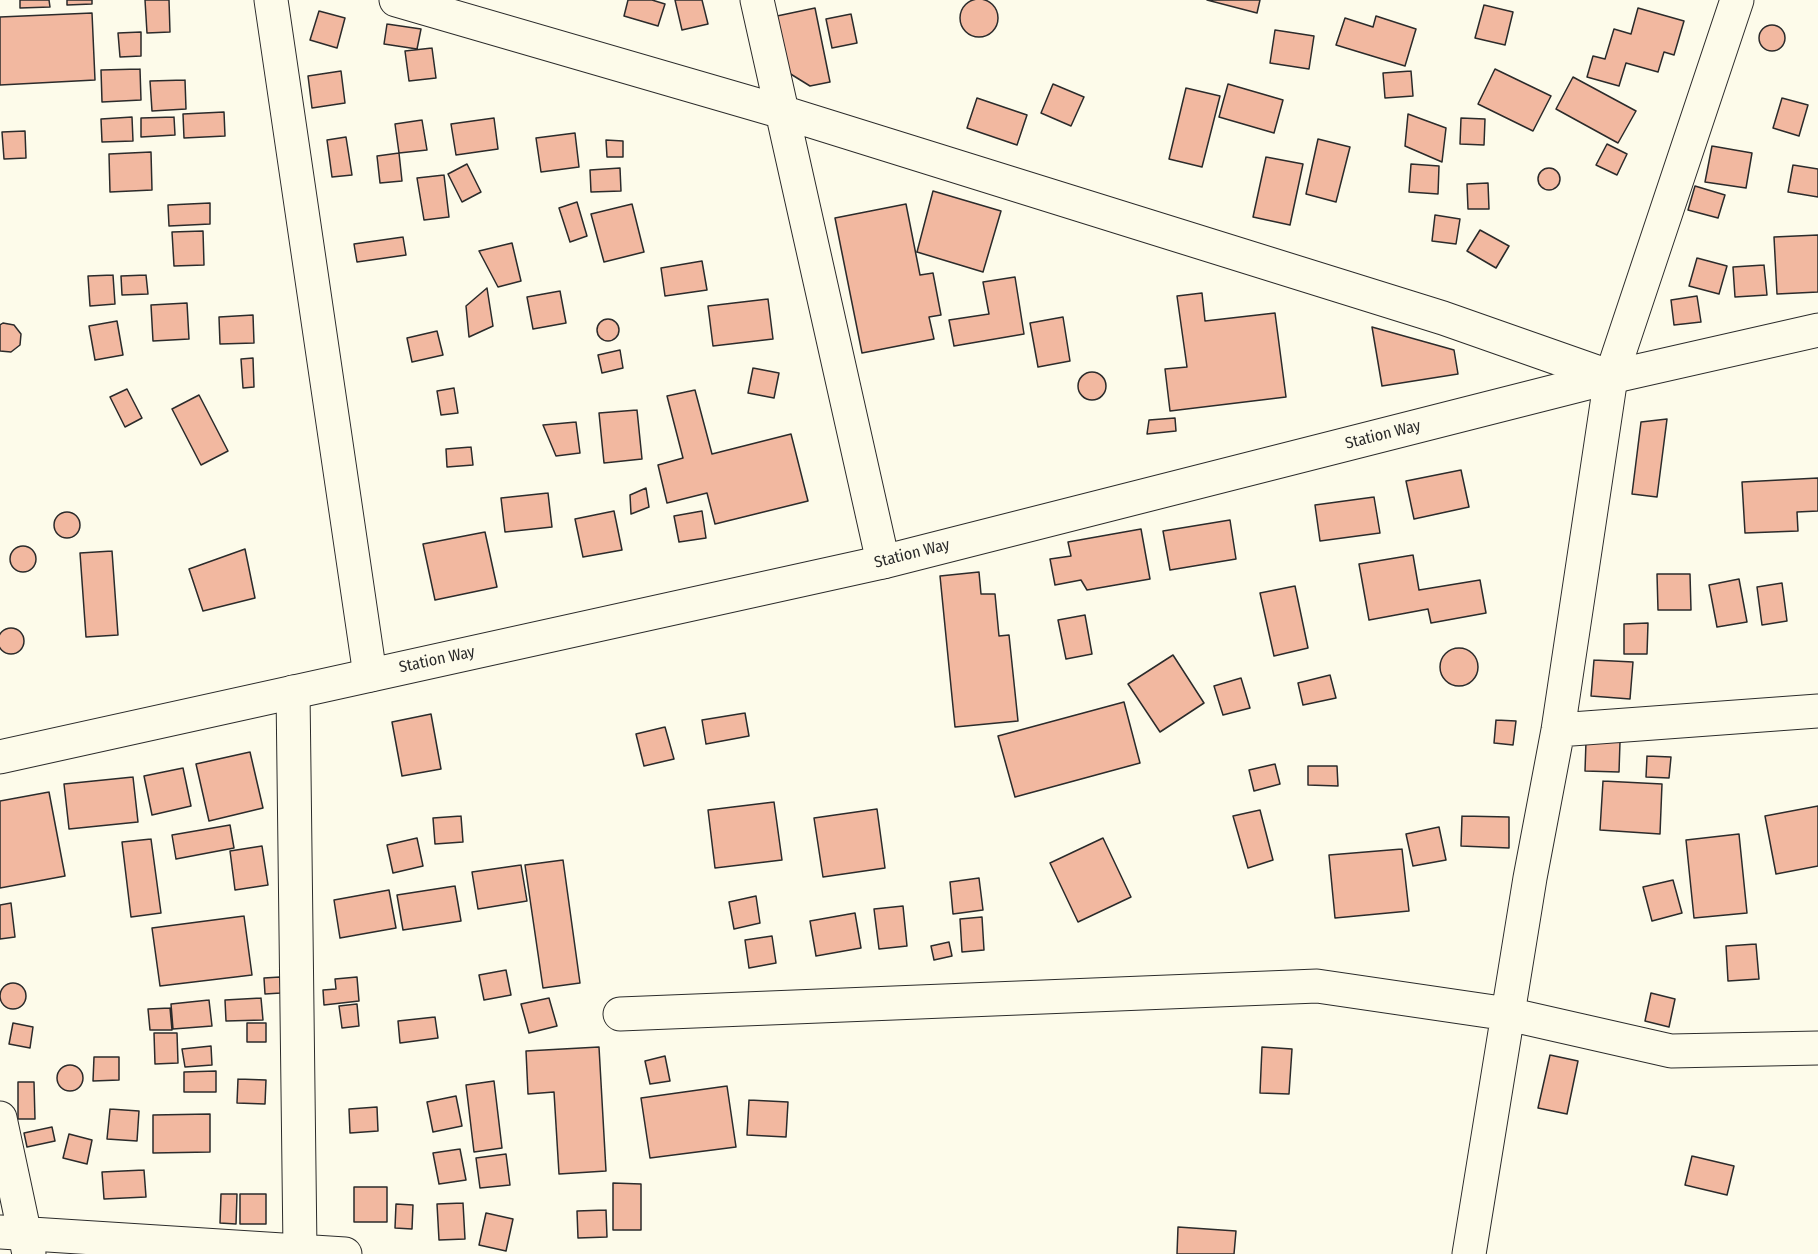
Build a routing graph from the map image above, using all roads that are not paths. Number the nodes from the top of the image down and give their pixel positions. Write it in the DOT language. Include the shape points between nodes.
graph roads {
  1 [pos="271,0"];
  2 [pos="396,0"];
  3 [pos="757,0"];
  4 [pos="1737,0"];
  5 [pos="782,112"];
  6 [pos="1818,330"];
  7 [pos="1611,377"];
  8 [pos="883,562"];
  9 [pos="370,675"];
  10 [pos="293,692"];
  11 [pos="1818,711"];
  12 [pos="1558,730"];
  13 [pos="0,757"];
  14 [pos="620,1014"];
  15 [pos="1508,1014"];
  16 [pos="1818,1048"];
  17 [pos="0,1118"];
  18 [pos="18,1240"];
  19 [pos="300,1250"];
  20 [pos="345,1254"];
  21 [pos="1469,1254"];
  1 -- 9 [label="street"];
  2 -- 5 [label="street"];
  3 -- 5 [label="street"];
  4 -- 7 [label="street"];
  5 -- 7 [label="street" via="1443,318"];
  5 -- 8 [label="street"];
  6 -- 7 [label="street, Station Way"];
  7 -- 8 [label="street, Station Way"];
  7 -- 12 [label="street"];
  8 -- 9 [label="street, Station Way"];
  9 -- 10 [label="street, Station Way"];
  10 -- 13 [label="street, Station Way"];
  10 -- 19 [label="street"];
  11 -- 12 [label="street"];
  12 -- 15 [label="street"];
  14 -- 15 [label="street" via="1317,986"];
  15 -- 16 [label="street" via="1671,1051"];
  15 -- 21 [label="street"];
  17 -- 18 [label="street"];
  18 -- 19 [label="street"];
  19 -- 20 [label="street"];
}
